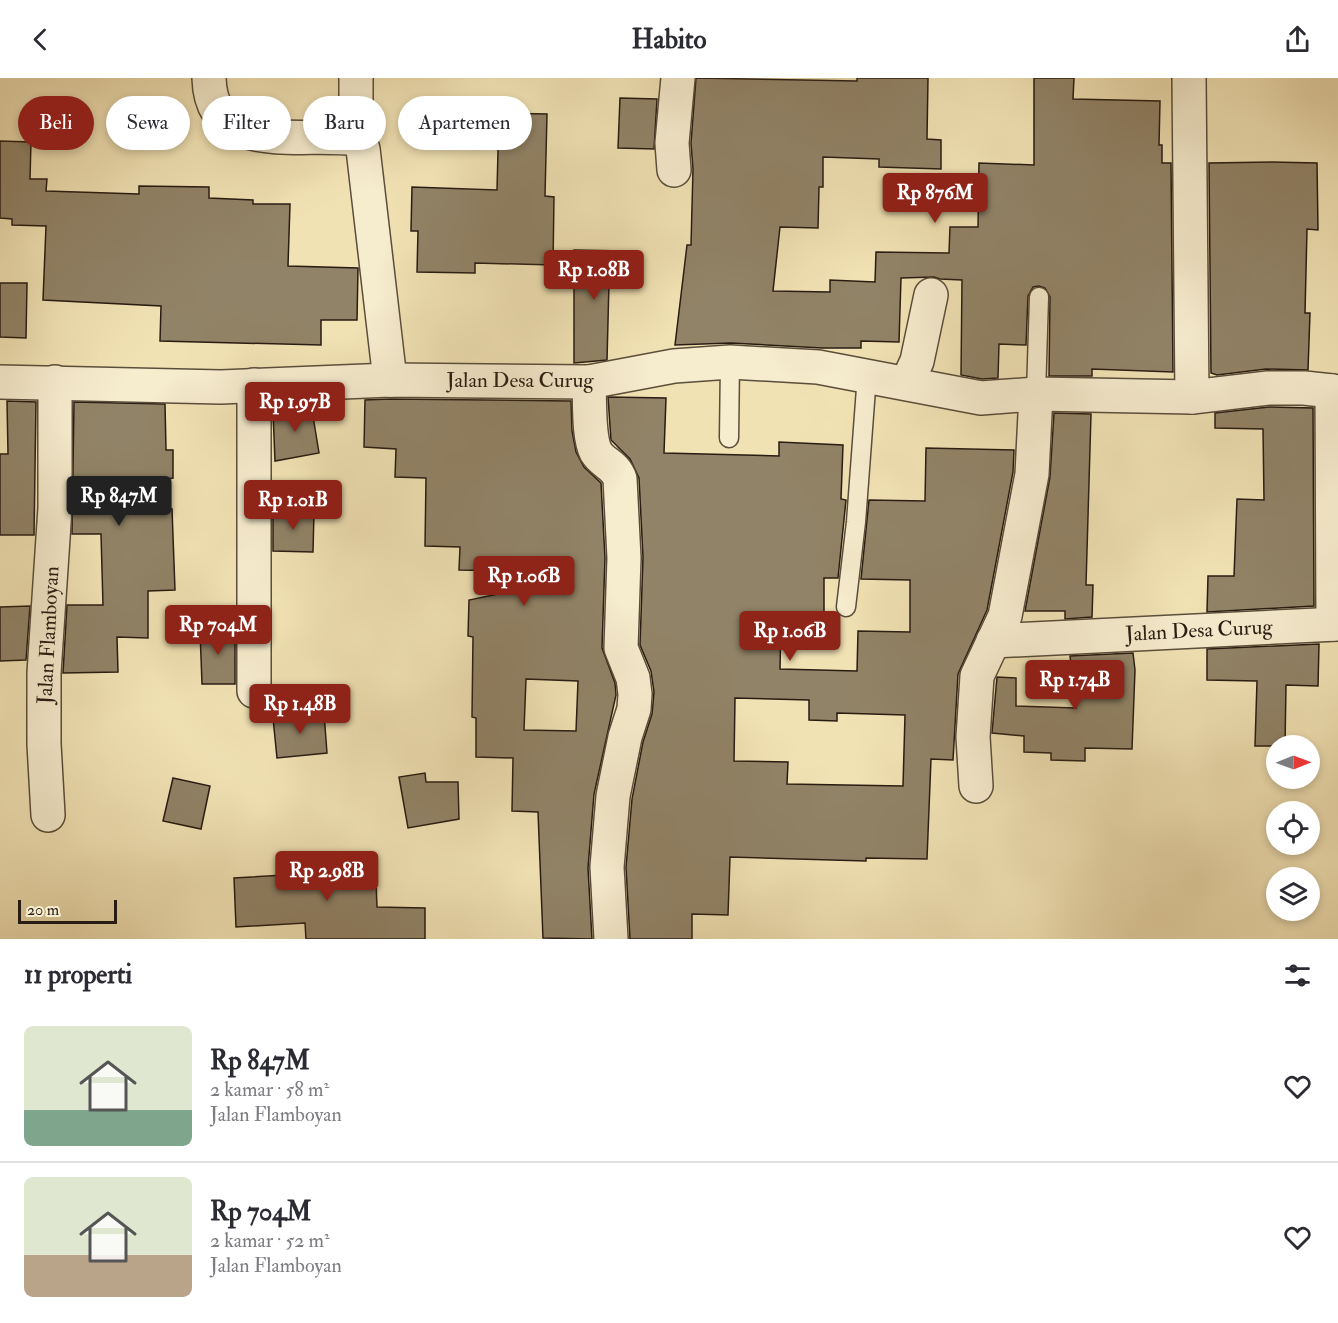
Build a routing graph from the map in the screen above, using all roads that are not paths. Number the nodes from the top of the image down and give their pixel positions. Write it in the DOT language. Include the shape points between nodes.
graph roads {
  1 [pos="209,78"];
  2 [pos="356,78"];
  3 [pos="678,78"];
  4 [pos="1189,78"];
  5 [pos="356,96"];
  6 [pos="303,136"];
  7 [pos="363,150"];
  8 [pos="674,170"];
  9 [pos="931,295"];
  10 [pos="1038,297"];
  11 [pos="730,362"];
  12 [pos="867,375"];
  13 [pos="390,380"];
  14 [pos="0,382"];
  15 [pos="55,382"];
  16 [pos="590,382"];
  17 [pos="907,383"];
  18 [pos="254,385"];
  19 [pos="1335,393"];
  20 [pos="1036,394"];
  21 [pos="1192,397"];
  22 [pos="729,438"];
  23 [pos="846,607"];
  24 [pos="1335,624"];
  25 [pos="993,641"];
  26 [pos="254,692"];
  27 [pos="976,786"];
  28 [pos="48,815"];
  29 [pos="611,939"];
  1 -- 6 [label="street" via="213,105 223,120 237,129 256,136"];
  2 -- 5 [label="street"];
  3 -- 8 [label="street" via="672,143"];
  4 -- 21 [label="street"];
  7 -- 13 [label="street"];
  9 -- 17 [label="street" via="917,361"];
  10 -- 20 [label="lane"];
  11 -- 12 [label="street, Jalan Desa Curug" via="818,367"];
  11 -- 16 [label="street, Jalan Desa Curug" via="674,366"];
  11 -- 22 [label="lane"];
  12 -- 17 [label="street, Jalan Desa Curug"];
  12 -- 23 [label="lane"];
  13 -- 16 [label="street, Jalan Desa Curug"];
  13 -- 18 [label="street, Jalan Desa Curug"];
  14 -- 15 [label="street, Jalan Desa Curug"];
  15 -- 18 [label="street, Jalan Desa Curug"];
  15 -- 28 [label="street, Jalan Flamboyan" via="55,508 44,673"];
  16 -- 29 [label="street" via="593,444 597,455 616,469 620,479 624,558 621,648 635,694 612,806 607,867"];
  17 -- 20 [label="street, Jalan Desa Curug" via="981,398"];
  18 -- 26 [label="street"];
  19 -- 21 [label="street, Jalan Desa Curug" via="1268,388"];
  19 -- 24 [label="street, Jalan Desa Curug"];
  20 -- 21 [label="street, Jalan Desa Curug"];
  20 -- 25 [label="street" via="1032,474 1005,616"];
  24 -- 25 [label="street, Jalan Desa Curug"];
  25 -- 27 [label="street" via="977,676 973,737"];
}
